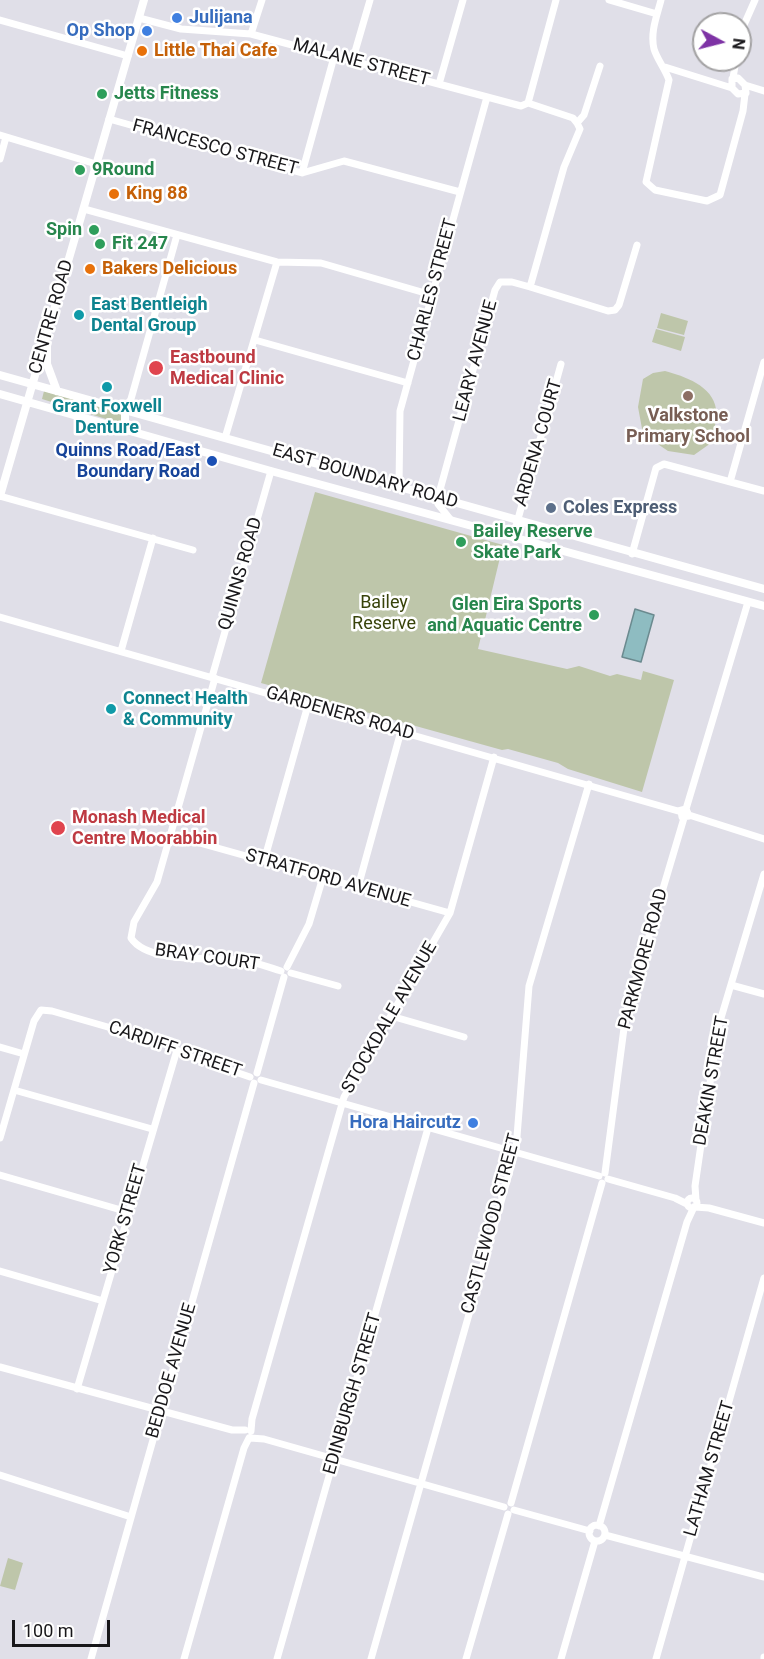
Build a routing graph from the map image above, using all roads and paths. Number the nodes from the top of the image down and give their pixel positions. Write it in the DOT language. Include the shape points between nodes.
graph roads {
  1 [pos="144,0"];
  2 [pos="262,0"];
  3 [pos="370,0"];
  4 [pos="463,0"];
  5 [pos="556,0"];
  6 [pos="609,0"];
  7 [pos="661,0"];
  8 [pos="657,14"];
  9 [pos="139,18"];
  10 [pos="0,20"];
  11 [pos="251,34"];
  12 [pos="128,56"];
  13 [pos="334,57"];
  14 [pos="352,62"];
  15 [pos="600,66"];
  16 [pos="665,67"];
  17 [pos="737,72"];
  18 [pos="709,80"];
  19 [pos="737,80"];
  20 [pos="439,84"];
  21 [pos="734,90"];
  22 [pos="764,92"];
  23 [pos="746,94"];
  24 [pos="487,97"];
  25 [pos="528,103"];
  26 [pos="743,111"];
  27 [pos="109,119"];
  28 [pos="577,123"];
  29 [pos="3,136"];
  30 [pos="0,159"];
  31 [pos="96,165"];
  32 [pos="302,173"];
  33 [pos="460,192"];
  34 [pos="84,209"];
  35 [pos="177,235"];
  36 [pos="637,245"];
  37 [pos="277,262"];
  38 [pos="530,287"];
  39 [pos="432,295"];
  40 [pos="46,337"];
  41 [pos="255,340"];
  42 [pos="764,362"];
  43 [pos="561,364"];
  44 [pos="0,375"];
  45 [pos="408,383"];
  46 [pos="32,384"];
  47 [pos="57,391"];
  48 [pos="0,394"];
  49 [pos="131,399"];
  50 [pos="27,402"];
  51 [pos="125,410"];
  52 [pos="138,414"];
  53 [pos="137,432"];
  54 [pos="225,438"];
  55 [pos="271,471"];
  56 [pos="730,483"];
  57 [pos="399,486"];
  58 [pos="764,491"];
  59 [pos="0,496"];
  60 [pos="438,497"];
  61 [pos="450,519"];
  62 [pos="517,521"];
  63 [pos="513,537"];
  64 [pos="153,538"];
  65 [pos="193,550"];
  66 [pos="632,554"];
  67 [pos="764,589"];
  68 [pos="748,602"];
  69 [pos="764,606"];
  70 [pos="0,617"];
  71 [pos="121,651"];
  72 [pos="213,678"];
  73 [pos="308,705"];
  74 [pos="401,731"];
  75 [pos="494,757"];
  76 [pos="589,784"];
  77 [pos="685,813"];
  78 [pos="171,835"];
  79 [pos="764,839"];
  80 [pos="264,861"];
  81 [pos="764,874"];
  82 [pos="323,877"];
  83 [pos="358,887"];
  84 [pos="761,898"];
  85 [pos="450,913"];
  86 [pos="135,944"];
  87 [pos="286,972"];
  88 [pos="731,985"];
  89 [pos="338,986"];
  90 [pos="764,994"];
  91 [pos="391,1016"];
  92 [pos="464,1037"];
  93 [pos="0,1047"];
  94 [pos="177,1050"];
  95 [pos="24,1054"];
  96 [pos="255,1078"];
  97 [pos="14,1090"];
  98 [pos="342,1103"];
  99 [pos="428,1128"];
  100 [pos="152,1129"];
  101 [pos="0,1137"];
  102 [pos="515,1152"];
  103 [pos="0,1175"];
  104 [pos="604,1178"];
  105 [pos="692,1203"];
  106 [pos="128,1212"];
  107 [pos="764,1223"];
  108 [pos="0,1271"];
  109 [pos="764,1278"];
  110 [pos="103,1301"];
  111 [pos="0,1367"];
  112 [pos="78,1389"];
  113 [pos="161,1410"];
  114 [pos="248,1434"];
  115 [pos="334,1459"];
  116 [pos="0,1475"];
  117 [pos="420,1483"];
  118 [pos="509,1509"];
  119 [pos="131,1517"];
  120 [pos="599,1526"];
  121 [pos="590,1531"];
  122 [pos="605,1535"];
  123 [pos="595,1540"];
  124 [pos="685,1557"];
  125 [pos="764,1577"];
  126 [pos="91,1659"];
  127 [pos="184,1659"];
  128 [pos="277,1659"];
  129 [pos="371,1659"];
  130 [pos="466,1659"];
  131 [pos="561,1659"];
  132 [pos="656,1659"];
  1 -- 9 [label="main road, CENTRE ROAD"];
  2 -- 11 [label="street"];
  3 -- 14 [label="street"];
  4 -- 20 [label="street"];
  5 -- 25 [label="street"];
  6 -- 8 [label="street"];
  7 -- 8 [label="street"];
  8 -- 16 [label="street" via="652,33 654,51"];
  9 -- 11 [label="street, MALANE STREET" via="181,29"];
  9 -- 12 [label="main road, CENTRE ROAD"];
  10 -- 12 [label="street"];
  11 -- 13 [label="street, MALANE STREET"];
  12 -- 27 [label="main road, CENTRE ROAD"];
  13 -- 14 [label="street, MALANE STREET"];
  13 -- 32 [label="street"];
  14 -- 20 [label="street, MALANE STREET"];
  15 -- 28 [label="street" via="584,115"];
  16 -- 18 [label="street"];
  16 -- 26 [label="street" via="668,94 646,182 655,189 707,201 720,195"];
  17 -- 19 [label="street"];
  18 -- 19 [label="street"];
  18 -- 21 [label="street"];
  19 -- 21 [label="street"];
  19 -- 22 [label="street"];
  19 -- 23 [label="street"];
  20 -- 24 [label="street, MALANE STREET"];
  21 -- 23 [label="street"];
  21 -- 26 [label="street"];
  22 -- 23 [label="street"];
  23 -- 26 [label="street"];
  24 -- 25 [label="street, MALANE STREET" via="521,106"];
  24 -- 33 [label="street, CHARLES STREET"];
  25 -- 28 [label="street, MALANE STREET" via="573,118"];
  27 -- 31 [label="main road, CENTRE ROAD"];
  27 -- 32 [label="street, FRANCESCO STREET"];
  28 -- 38 [label="street" via="580,129 564,167"];
  29 -- 30 [label="street"];
  29 -- 31 [label="street"];
  31 -- 34 [label="main road, CENTRE ROAD"];
  32 -- 33 [label="street, FRANCESCO STREET" via="344,161"];
  33 -- 39 [label="street, CHARLES STREET"];
  34 -- 35 [label="street"];
  34 -- 40 [label="main road, CENTRE ROAD"];
  35 -- 37 [label="street"];
  35 -- 49 [label="street"];
  36 -- 38 [label="street" via="620,305 615,310"];
  37 -- 39 [label="street" via="321,263"];
  37 -- 41 [label="street"];
  38 -- 60 [label="street, LEARY AVENUE" via="501,282 495,290"];
  39 -- 45 [label="street, CHARLES STREET"];
  40 -- 46 [label="main road, CENTRE ROAD"];
  40 -- 47 [label="main road" via="47,364"];
  41 -- 45 [label="street"];
  41 -- 54 [label="street"];
  42 -- 56 [label="street"];
  43 -- 62 [label="street, ARDENA COURT"];
  44 -- 46 [label="main road, EAST BOUNDARY ROAD"];
  45 -- 57 [label="street, CHARLES STREET" via="400,411"];
  46 -- 47 [label="main road, EAST BOUNDARY ROAD"];
  46 -- 50 [label="main road, CENTRE ROAD"];
  47 -- 51 [label="main road, EAST BOUNDARY ROAD"];
  48 -- 50 [label="main road, EAST BOUNDARY ROAD"];
  49 -- 51 [label="street"];
  49 -- 52 [label="street"];
  50 -- 53 [label="main road, EAST BOUNDARY ROAD"];
  50 -- 59 [label="main road, CENTRE ROAD"];
  51 -- 52 [label="main road, EAST BOUNDARY ROAD"];
  51 -- 53 [label="main road" via="126,423"];
  52 -- 54 [label="main road, EAST BOUNDARY ROAD"];
  53 -- 55 [label="main road, EAST BOUNDARY ROAD"];
  54 -- 57 [label="main road, EAST BOUNDARY ROAD"];
  55 -- 61 [label="main road, EAST BOUNDARY ROAD"];
  55 -- 72 [label="street, QUINNS ROAD"];
  56 -- 58 [label="street"];
  56 -- 66 [label="street" via="664,464 656,468"];
  57 -- 60 [label="main road, EAST BOUNDARY ROAD"];
  59 -- 64 [label="street"];
  60 -- 61 [label="street" via="438,504"];
  60 -- 62 [label="main road, EAST BOUNDARY ROAD"];
  61 -- 63 [label="main road, EAST BOUNDARY ROAD"];
  62 -- 63 [label="street, ARDENA COURT"];
  62 -- 66 [label="main road, EAST BOUNDARY ROAD"];
  63 -- 68 [label="main road, EAST BOUNDARY ROAD"];
  64 -- 65 [label="street"];
  64 -- 71 [label="street"];
  66 -- 67 [label="main road, EAST BOUNDARY ROAD"];
  68 -- 69 [label="main road, EAST BOUNDARY ROAD"];
  68 -- 77 [label="street, PARKMORE ROAD"];
  70 -- 71 [label="street, GARDENERS ROAD"];
  71 -- 72 [label="street, GARDENERS ROAD"];
  72 -- 73 [label="street, GARDENERS ROAD"];
  72 -- 78 [label="street, QUINNS ROAD"];
  73 -- 74 [label="street, GARDENERS ROAD"];
  73 -- 80 [label="street"];
  74 -- 75 [label="street, GARDENERS ROAD"];
  74 -- 83 [label="street"];
  75 -- 76 [label="street, GARDENERS ROAD"];
  75 -- 85 [label="street, STOCKDALE AVENUE"];
  76 -- 77 [label="street, GARDENERS ROAD"];
  76 -- 102 [label="street, CASTLEWOOD STREET" via="530,984"];
  77 -- 79 [label="street, GARDENERS ROAD"];
  77 -- 104 [label="street, PARKMORE ROAD" via="626,1013"];
  78 -- 80 [label="street, STRATFORD AVENUE"];
  78 -- 86 [label="street, QUINNS ROAD" via="157,882 131,931"];
  80 -- 82 [label="street, STRATFORD AVENUE"];
  81 -- 84 [label="street, DEAKIN STREET"];
  82 -- 83 [label="street, STRATFORD AVENUE"];
  82 -- 87 [label="street, BEDDOE AVENUE" via="310,921"];
  83 -- 85 [label="street, STRATFORD AVENUE"];
  84 -- 88 [label="street, DEAKIN STREET"];
  85 -- 91 [label="street, STOCKDALE AVENUE"];
  86 -- 87 [label="street, BRAY COURT" via="171,957 242,960"];
  87 -- 89 [label="street, BRAY COURT"];
  87 -- 96 [label="street, BEDDOE AVENUE"];
  88 -- 90 [label="street"];
  88 -- 105 [label="street, DEAKIN STREET" via="718,1028"];
  91 -- 92 [label="street"];
  91 -- 98 [label="street, STOCKDALE AVENUE"];
  93 -- 95 [label="street"];
  94 -- 95 [label="street, CARDIFF STREET" via="44,1010 36,1016"];
  94 -- 96 [label="street, CARDIFF STREET"];
  94 -- 100 [label="street, YORK STREET"];
  95 -- 97 [label="street"];
  96 -- 98 [label="street, CARDIFF STREET"];
  96 -- 113 [label="street, BEDDOE AVENUE"];
  97 -- 100 [label="street"];
  97 -- 101 [label="street"];
  98 -- 99 [label="street, CARDIFF STREET"];
  98 -- 114 [label="street, STOCKDALE AVENUE"];
  99 -- 102 [label="street, CARDIFF STREET"];
  99 -- 115 [label="street, EDINBURGH STREET"];
  100 -- 106 [label="street, YORK STREET"];
  102 -- 104 [label="street, CARDIFF STREET"];
  102 -- 117 [label="street, CASTLEWOOD STREET"];
  103 -- 106 [label="street"];
  104 -- 105 [label="street, CARDIFF STREET"];
  104 -- 118 [label="street, PARKMORE ROAD"];
  105 -- 107 [label="street"];
  105 -- 120 [label="street, DEAKIN STREET"];
  106 -- 110 [label="street, YORK STREET"];
  108 -- 110 [label="street"];
  109 -- 124 [label="street, LATHAM STREET"];
  110 -- 112 [label="street, YORK STREET"];
  111 -- 112 [label="street"];
  112 -- 113 [label="street"];
  113 -- 114 [label="street"];
  113 -- 119 [label="street, BEDDOE AVENUE"];
  114 -- 115 [label="street"];
  114 -- 127 [label="street, STOCKDALE AVENUE"];
  115 -- 117 [label="street"];
  115 -- 128 [label="street, EDINBURGH STREET"];
  116 -- 119 [label="street"];
  117 -- 118 [label="street"];
  117 -- 129 [label="street, CASTLEWOOD STREET"];
  118 -- 121 [label="street"];
  118 -- 130 [label="street, PARKMORE ROAD"];
  119 -- 126 [label="street, BEDDOE AVENUE"];
  120 -- 121 [label="street"];
  120 -- 122 [label="street"];
  121 -- 123 [label="street"];
  122 -- 123 [label="street"];
  122 -- 124 [label="street"];
  123 -- 131 [label="street"];
  124 -- 125 [label="street"];
  124 -- 132 [label="street, LATHAM STREET"];
}
